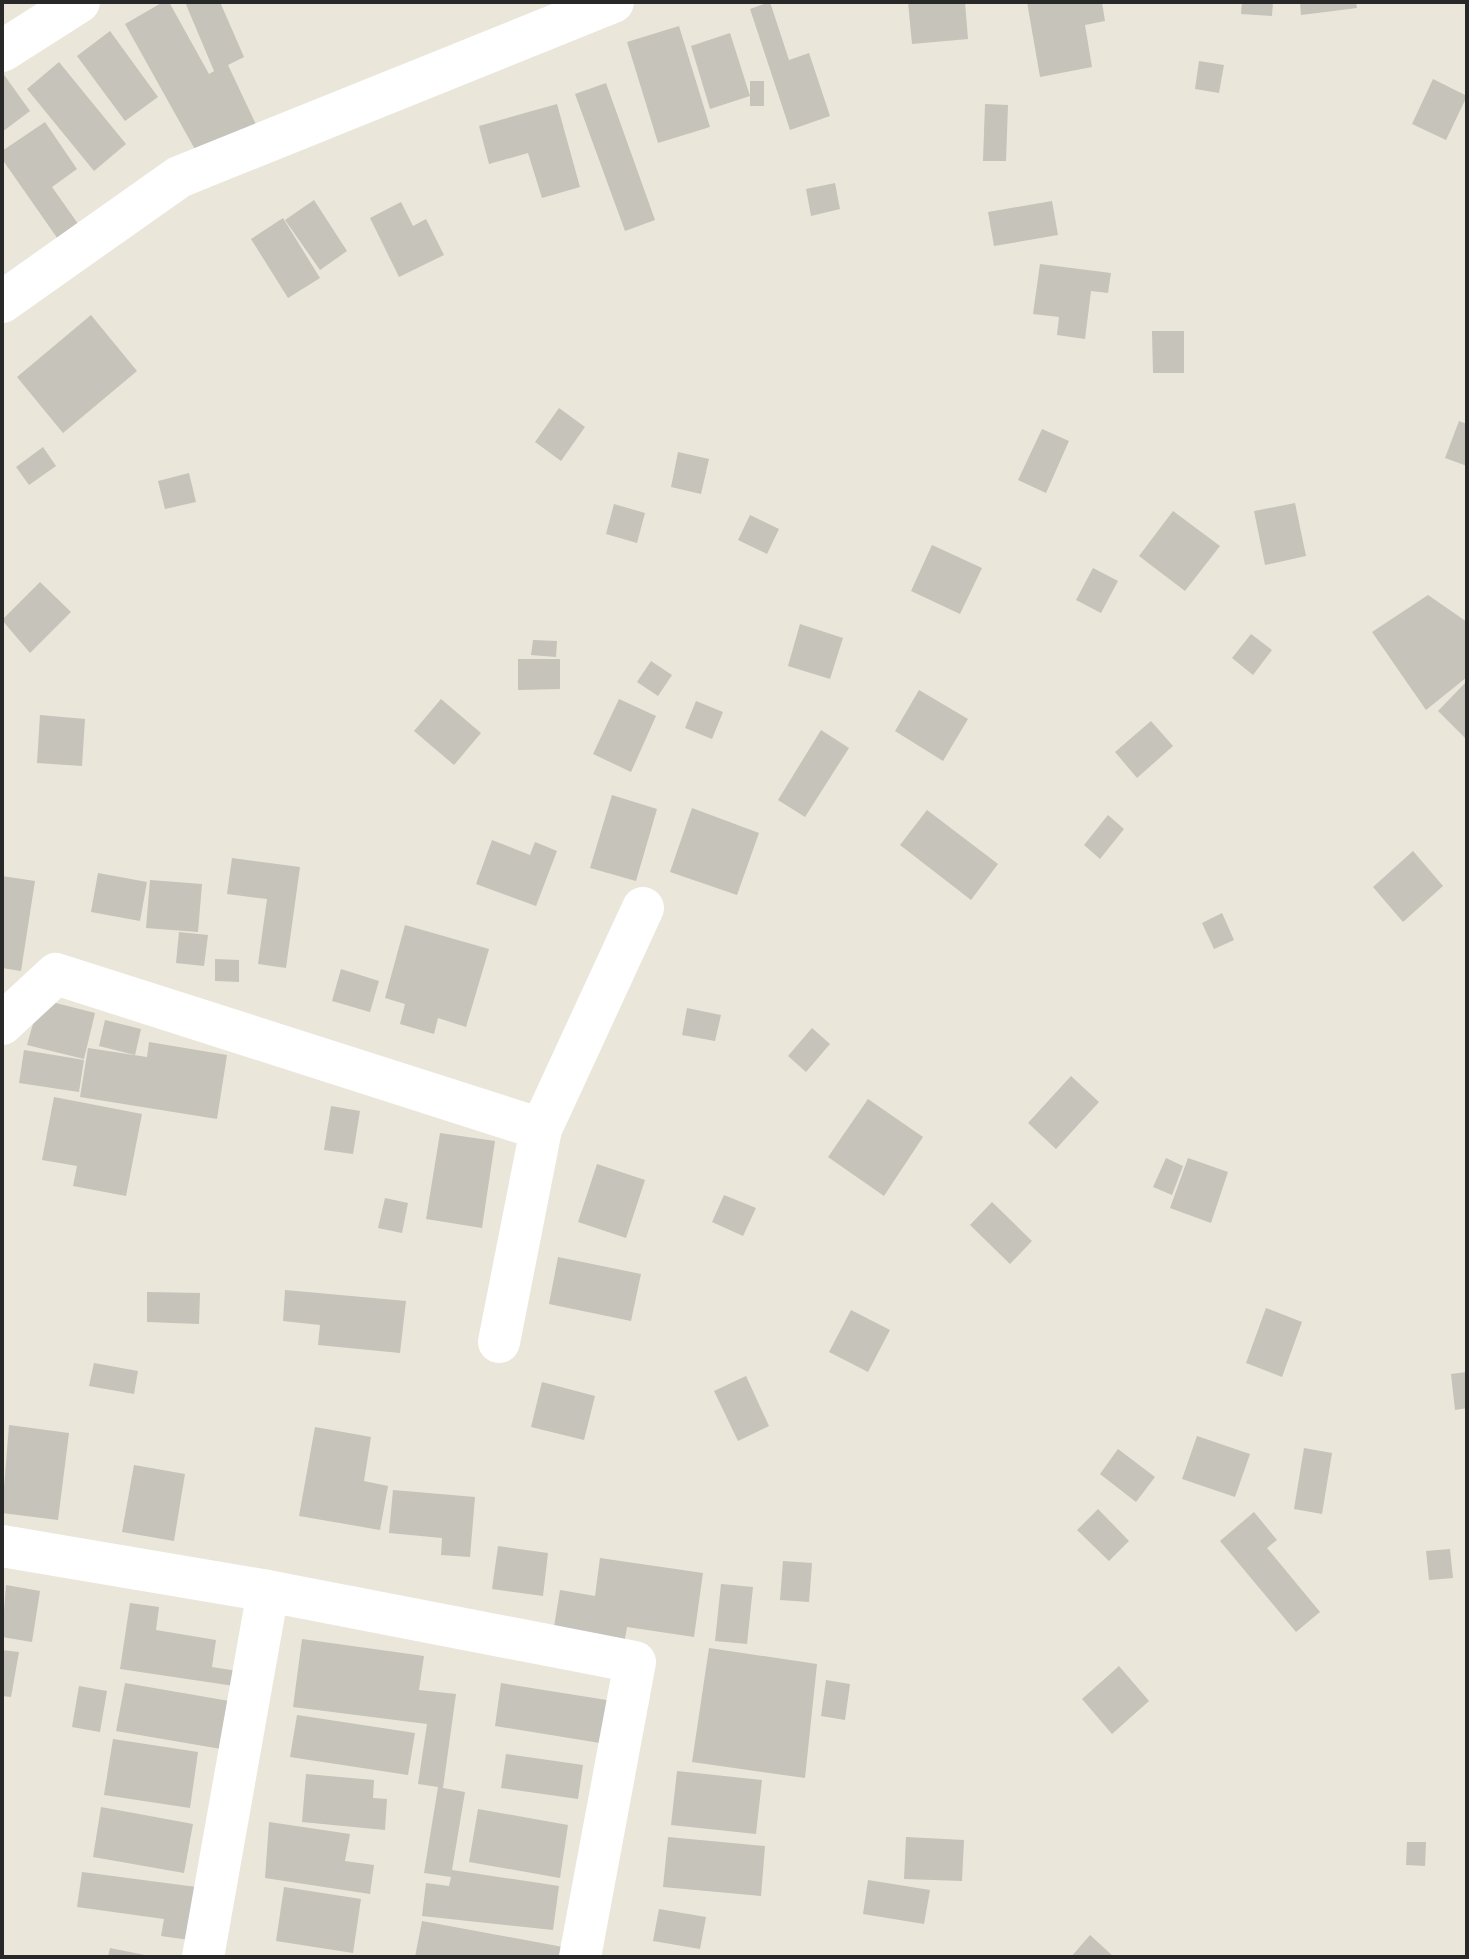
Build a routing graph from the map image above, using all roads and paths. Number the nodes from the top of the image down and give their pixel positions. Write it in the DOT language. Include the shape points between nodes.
graph roads {
  1 [pos="79,2"];
  2 [pos="613,2"];
  3 [pos="2,51"];
  4 [pos="2,302"];
  5 [pos="643,908"];
  6 [pos="2,1024"];
  7 [pos="541,1129"];
  8 [pos="499,1342"];
  9 [pos="2,1546"];
  10 [pos="268,1591"];
  11 [pos="203,1957"];
  12 [pos="580,1957"];
  1 -- 3 [label="street"];
  2 -- 4 [label="street" via="179,177"];
  5 -- 7 [label="street"];
  6 -- 7 [label="street" via="56,974"];
  7 -- 8 [label="street"];
  9 -- 10 [label="street"];
  10 -- 11 [label="street"];
  10 -- 12 [label="street" via="635,1662"];
}
